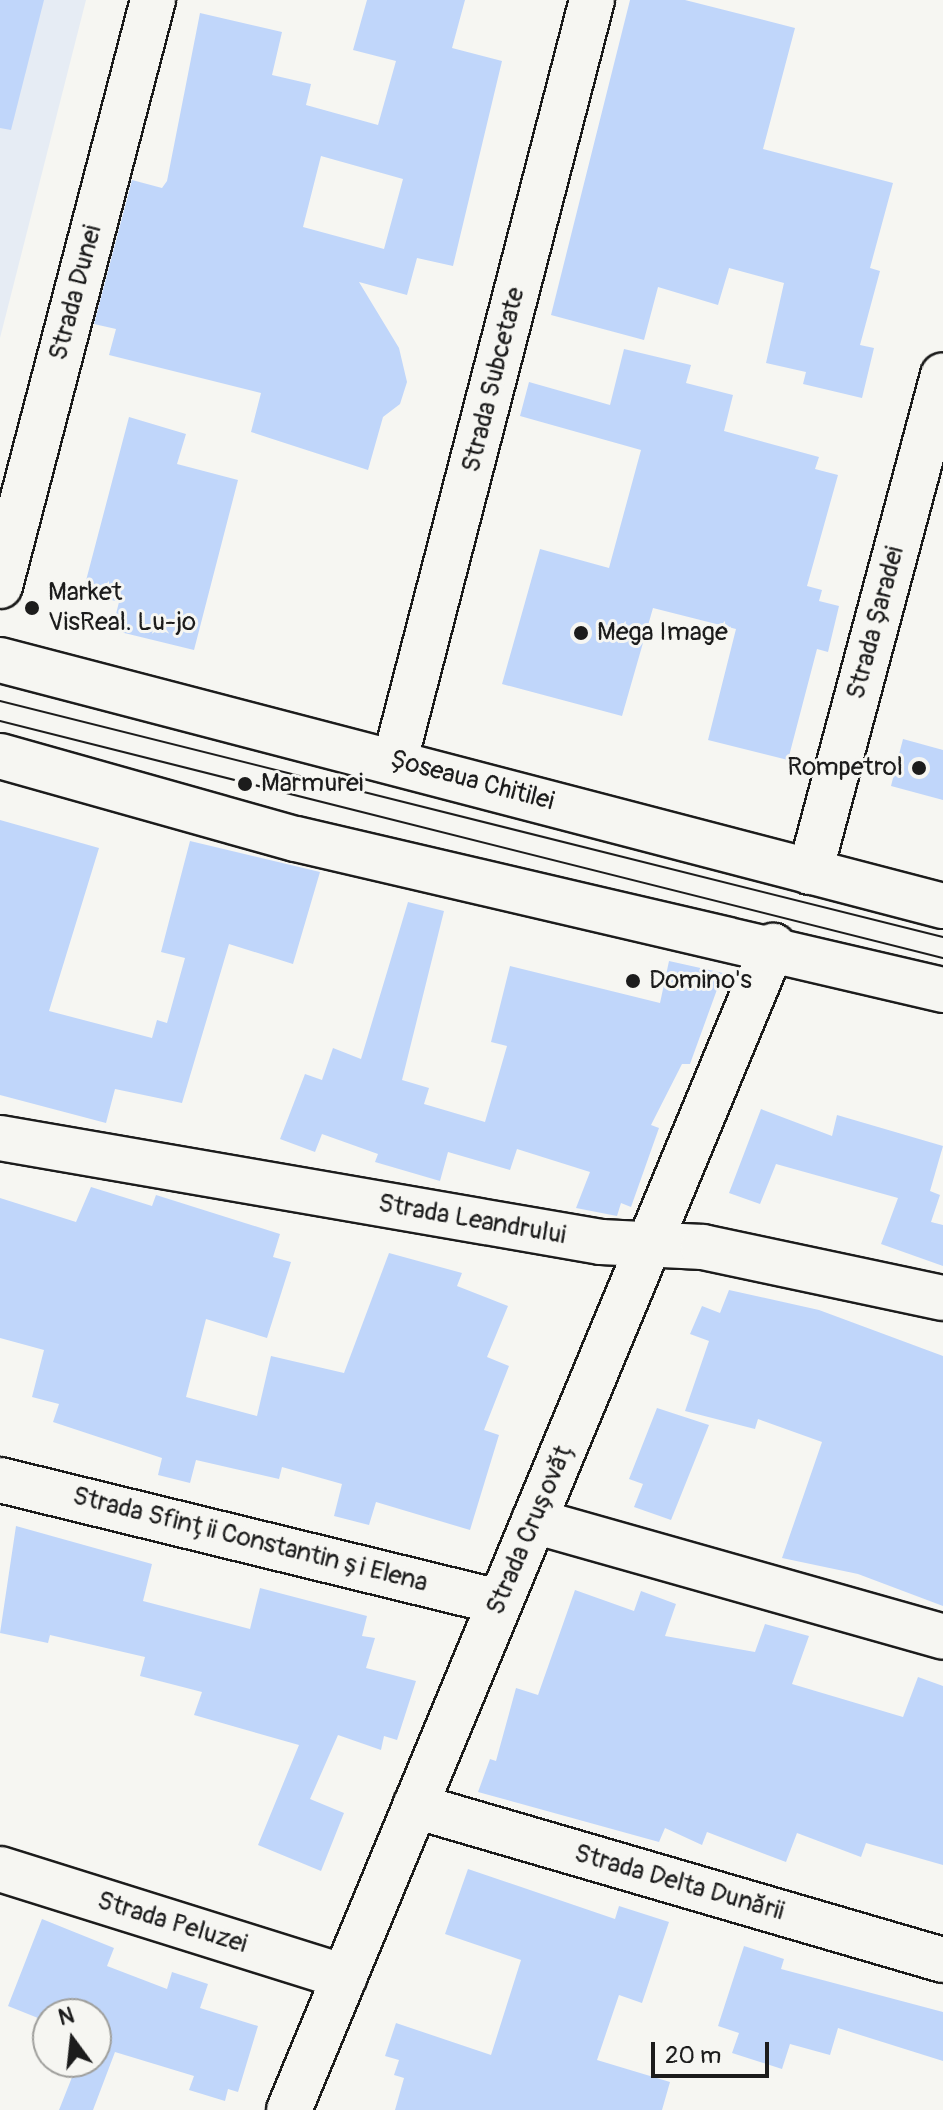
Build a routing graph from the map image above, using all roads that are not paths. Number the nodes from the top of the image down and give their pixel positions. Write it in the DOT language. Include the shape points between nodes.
graph roads {
  1 [pos="153,0"];
  2 [pos="592,0"];
  3 [pos="943,375"];
  4 [pos="0,586"];
  5 [pos="0,660"];
  6 [pos="0,756"];
  7 [pos="395,760"];
  8 [pos="810,872"];
  9 [pos="943,906"];
  10 [pos="773,946"];
  11 [pos="943,990"];
  12 [pos="0,1138"];
  13 [pos="649,1246"];
  14 [pos="943,1298"];
  15 [pos="0,1480"];
  16 [pos="534,1521"];
  17 [pos="499,1602"];
  18 [pos="943,1637"];
  19 [pos="415,1806"];
  20 [pos="0,1869"];
  21 [pos="943,1960"];
  22 [pos="344,1977"];
  23 [pos="289,2110"];
  1 -- 4 [label="street, Strada Dunei"];
  2 -- 7 [label="street, Strada Subcetate"];
  3 -- 8 [label="street, Strada Șaradei"];
  5 -- 7 [label="street, Șoseaua Chitilei"];
  6 -- 10 [label="street" via="296,839"];
  7 -- 8 [label="street, Șoseaua Chitilei"];
  8 -- 9 [label="street, Șoseaua Chitilei"];
  10 -- 11 [label="street"];
  10 -- 13 [label="street, Strada Crușovăț"];
  12 -- 13 [label="street, Strada Leandrului"];
  13 -- 14 [label="street, Strada Leandrului" via="703,1247"];
  13 -- 16 [label="street, Strada Crușovăț"];
  15 -- 17 [label="street, Strada Sfinții Constantin și Elena"];
  16 -- 17 [label="street, Strada Crușovăț"];
  16 -- 18 [label="street"];
  17 -- 19 [label="street, Strada Crușovăț"];
  19 -- 21 [label="street, Strada Delta Dunării"];
  19 -- 22 [label="street, Strada Crușovăț"];
  20 -- 22 [label="street, Strada Peluzei"];
  22 -- 23 [label="street, Strada Crușovăț"];
}
